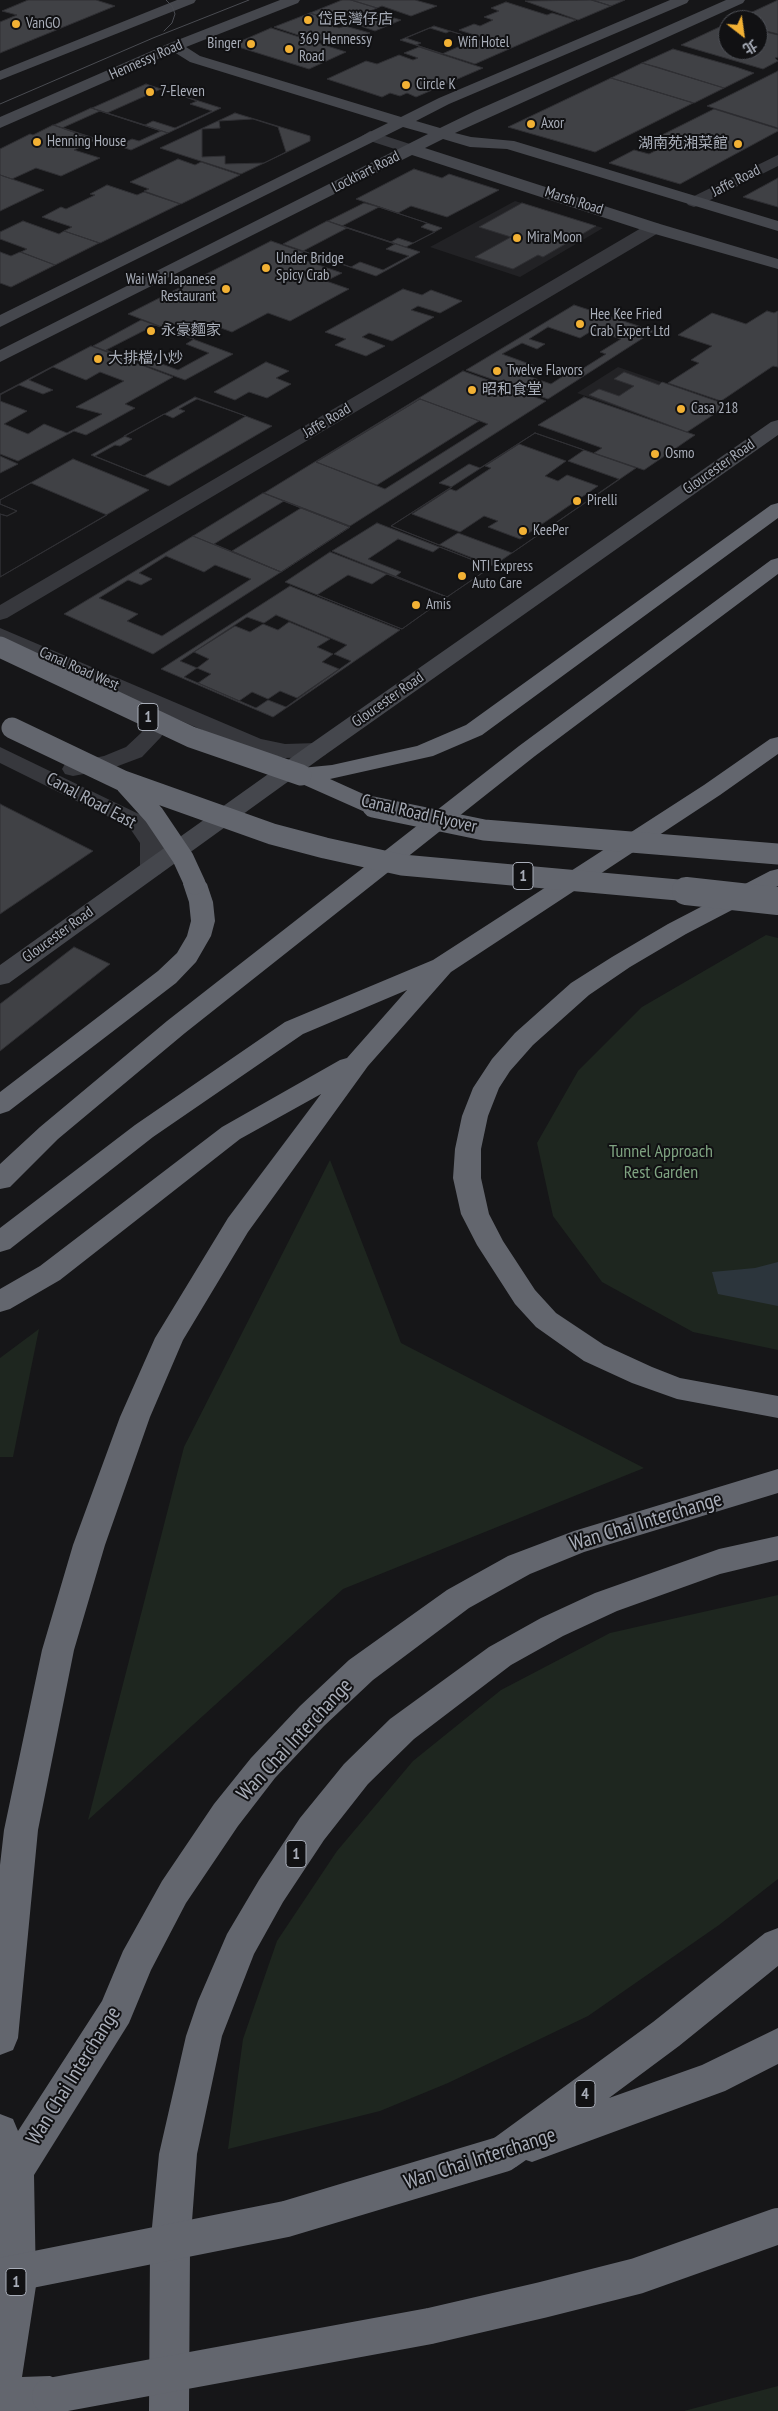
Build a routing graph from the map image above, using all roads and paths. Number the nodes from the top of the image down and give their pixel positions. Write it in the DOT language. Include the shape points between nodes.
graph roads {
  1 [pos="148,0"];
  2 [pos="189,0"];
  3 [pos="293,0"];
  4 [pos="682,0"];
  5 [pos="738,0"];
  6 [pos="161,11"];
  7 [pos="195,21"];
  8 [pos="176,46"];
  9 [pos="0,76"];
  10 [pos="403,121"];
  11 [pos="0,123"];
  12 [pos="441,133"];
  13 [pos="370,136"];
  14 [pos="470,142"];
  15 [pos="410,149"];
  16 [pos="502,159"];
  17 [pos="778,160"];
  18 [pos="694,202"];
  19 [pos="778,226"];
  20 [pos="654,228"];
  21 [pos="778,264"];
  22 [pos="0,322"];
  23 [pos="0,358"];
  24 [pos="778,426"];
  25 [pos="778,509"];
  26 [pos="778,564"];
  27 [pos="0,614"];
  28 [pos="0,634"];
  29 [pos="0,647"];
  30 [pos="158,704"];
  31 [pos="0,723"];
  32 [pos="778,744"];
  33 [pos="317,750"];
  34 [pos="0,754"];
  35 [pos="32,770"];
  36 [pos="301,775"];
  37 [pos="123,781"];
  38 [pos="778,854"];
  39 [pos="152,869"];
  40 [pos="778,876"];
  41 [pos="778,901"];
  42 [pos="442,966"];
  43 [pos="0,977"];
  44 [pos="359,1060"];
  45 [pos="0,1105"];
  46 [pos="0,1180"];
  47 [pos="0,1242"];
  48 [pos="0,1302"];
  49 [pos="778,1407"];
  50 [pos="778,1481"];
  51 [pos="778,1548"];
  52 [pos="778,1944"];
  53 [pos="0,2038"];
  54 [pos="778,2045"];
  55 [pos="0,2132"];
  56 [pos="504,2154"];
  57 [pos="15,2172"];
  58 [pos="778,2226"];
  59 [pos="0,2276"];
  60 [pos="0,2390"];
  61 [pos="0,2399"];
  62 [pos="169,2411"];
  1 -- 6 [label="street"];
  2 -- 6 [label="street"];
  3 -- 8 [label="street, Hennessy Road"];
  4 -- 10 [label="street, Lockhart Road"];
  5 -- 12 [label="street, Lockhart Road"];
  6 -- 8 [label="street"];
  6 -- 9 [label="street"];
  7 -- 8 [label="street"];
  8 -- 10 [label="street, Marsh Road" via="195,58"];
  8 -- 11 [label="street, Hennessy Road"];
  10 -- 12 [label="street, Marsh Road"];
  10 -- 13 [label="street, Lockhart Road"];
  12 -- 14 [label="street, Marsh Road"];
  12 -- 15 [label="street, Lockhart Road"];
  13 -- 15 [label="street, Marsh Road"];
  13 -- 22 [label="street, Lockhart Road"];
  14 -- 16 [label="street, Marsh Road" via="484,153"];
  14 -- 18 [label="street, Marsh Road" via="508,144"];
  15 -- 20 [label="street, Marsh Road"];
  15 -- 23 [label="street, Lockhart Road"];
  17 -- 18 [label="street, Jaffe Road"];
  18 -- 19 [label="street, Marsh Road"];
  20 -- 21 [label="street, Marsh Road"];
  20 -- 27 [label="street, Jaffe Road"];
  24 -- 33 [label="street, Gloucester Road"];
  25 -- 36 [label="highway" via="474,730 425,751 332,772"];
  26 -- 46 [label="highway" via="527,751 176,1027 49,1132"];
  28 -- 30 [label="street, Canal Road West"];
  29 -- 36 [label="highway, Canal Road Flyover / 1, bridge" via="191,737"];
  30 -- 33 [label="street, Canal Road West" via="254,744 285,750"];
  30 -- 35 [label="street" via="159,721 150,737 134,752 110,762 78,769"];
  31 -- 37 [label="highway, 1, bridge"];
  32 -- 42 [label="highway"];
  33 -- 39 [label="street, Gloucester Road"];
  34 -- 35 [label="street, Canal Road East"];
  35 -- 39 [label="street, Canal Road East" via="137,822 152,843"];
  36 -- 38 [label="highway, Canal Road Flyover / 1, bridge" via="373,807 484,830"];
  37 -- 41 [label="highway, 1, bridge" via="272,834 402,865"];
  37 -- 45 [label="highway, bridge" via="154,815 183,858 201,902 203,921 198,936 187,957 167,977"];
  39 -- 43 [label="street, Gloucester Road"];
  40 -- 49 [label="highway" via="621,962 580,989 524,1039 486,1088 475,1116 468,1149 467,1178 475,1214 491,1245 525,1297 546,1320 594,1353 642,1375 678,1388"];
  42 -- 44 [label="highway"];
  42 -- 47 [label="highway" via="294,1028 144,1131"];
  44 -- 48 [label="highway" via="231,1133 50,1273"];
  44 -- 53 [label="highway" via="261,1193 212,1266 169,1338 135,1417 89,1545 58,1650 21,1830"];
  50 -- 57 [label="highway, Wan Chai Interchange" via="635,1523 520,1565 458,1599 361,1670 264,1768 205,1846 174,1892 136,1963 116,2011"];
  51 -- 62 [label="highway, 1" via="719,1562 625,1595 552,1627 500,1656 402,1730 356,1774 312,1829 240,1945 204,2036 178,2154 170,2248"];
  52 -- 56 [label="highway, 4" via="666,2034"];
  54 -- 56 [label="highway, Wan Chai Interchange" via="712,2079"];
  55 -- 57 [label="highway"];
  56 -- 59 [label="highway, Wan Chai Interchange, bridge" via="286,2219"];
  57 -- 60 [label="highway, 1" via="16,2286"];
  58 -- 61 [label="highway, bridge" via="637,2276 430,2326 50,2396"];
}
